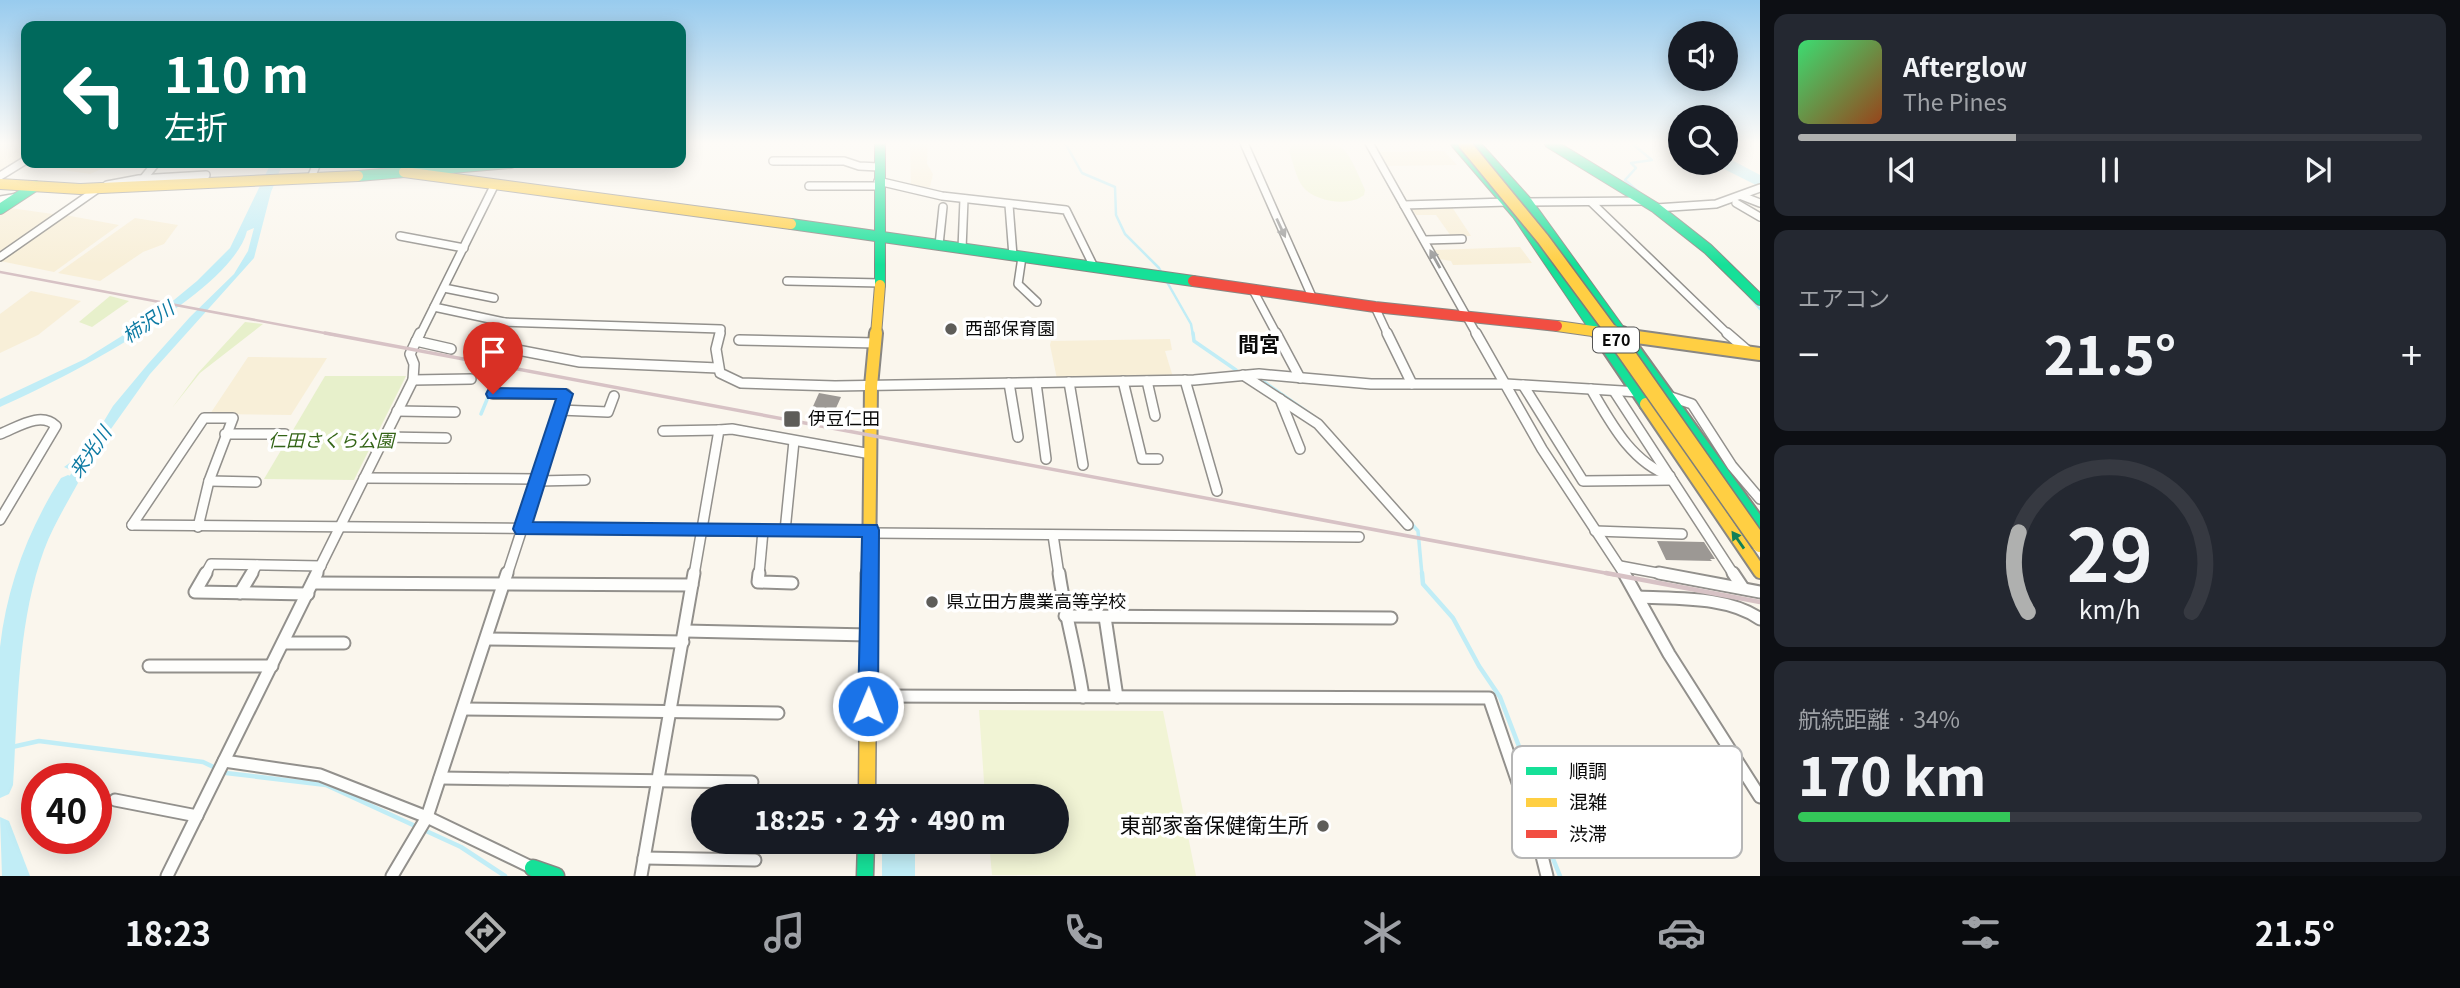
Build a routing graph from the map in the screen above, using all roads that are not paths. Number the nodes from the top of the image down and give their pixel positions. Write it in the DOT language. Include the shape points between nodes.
graph roads {
  1 [pos="0,184"];
  2 [pos="115,184"];
  3 [pos="161,184"];
  4 [pos="495,184"];
  5 [pos="827,184"];
  6 [pos="878,184"];
  7 [pos="902,184"];
  8 [pos="1262,184"];
  9 [pos="1393,184"];
  10 [pos="1492,184"];
  11 [pos="1500,184"];
  12 [pos="1511,184"];
  13 [pos="1618,184"];
  14 [pos="35,186"];
  15 [pos="103,186"];
  16 [pos="809,186"];
  17 [pos="1760,188"];
  18 [pos="1744,195"];
  19 [pos="20,197"];
  20 [pos="964,199"];
  21 [pos="0,200"];
  22 [pos="1508,202"];
  23 [pos="1527,202"];
  24 [pos="1591,202"];
  25 [pos="1760,203"];
  26 [pos="1651,204"];
  27 [pos="1736,204"];
  28 [pos="1009,205"];
  29 [pos="1405,205"];
  30 [pos="943,207"];
  31 [pos="0,209"];
  32 [pos="1760,218"];
  33 [pos="400,236"];
  34 [pos="880,237"];
  35 [pos="1462,239"];
  36 [pos="1424,240"];
  37 [pos="939,245"];
  38 [pos="464,247"];
  39 [pos="962,249"];
  40 [pos="1018,256"];
  41 [pos="0,257"];
  42 [pos="1094,267"];
  43 [pos="787,281"];
  44 [pos="881,283"];
  45 [pos="444,288"];
  46 [pos="1253,290"];
  47 [pos="494,298"];
  48 [pos="1313,299"];
  49 [pos="1760,300"];
  50 [pos="1037,302"];
  51 [pos="434,307"];
  52 [pos="1375,307"];
  53 [pos="1469,318"];
  54 [pos="505,322"];
  55 [pos="1596,330"];
  56 [pos="1625,336"];
  57 [pos="739,340"];
  58 [pos="416,341"];
  59 [pos="876,343"];
  60 [pos="451,349"];
  61 [pos="1755,353"];
  62 [pos="718,368"];
  63 [pos="1243,375"];
  64 [pos="1300,378"];
  65 [pos="471,379"];
  66 [pos="413,380"];
  67 [pos="1185,380"];
  68 [pos="1123,381"];
  69 [pos="1147,381"];
  70 [pos="1069,382"];
  71 [pos="1009,383"];
  72 [pos="1036,383"];
  73 [pos="1412,384"];
  74 [pos="1506,384"];
  75 [pos="1523,385"];
  76 [pos="871,386"];
  77 [pos="1591,389"];
  78 [pos="1614,391"];
  79 [pos="1639,392"];
  80 [pos="493,394"];
  81 [pos="614,396"];
  82 [pos="1280,399"];
  83 [pos="560,410"];
  84 [pos="397,411"];
  85 [pos="455,412"];
  86 [pos="1155,416"];
  87 [pos="719,430"];
  88 [pos="663,431"];
  89 [pos="0,434"];
  90 [pos="225,434"];
  91 [pos="285,434"];
  92 [pos="384,436"];
  93 [pos="1018,437"];
  94 [pos="446,438"];
  95 [pos="794,441"];
  96 [pos="871,447"];
  97 [pos="1300,449"];
  98 [pos="1046,459"];
  99 [pos="1158,459"];
  100 [pos="1083,466"];
  101 [pos="364,478"];
  102 [pos="1671,478"];
  103 [pos="538,480"];
  104 [pos="209,481"];
  105 [pos="585,481"];
  106 [pos="256,482"];
  107 [pos="1217,491"];
  108 [pos="1755,505"];
  109 [pos="0,520"];
  110 [pos="1408,525"];
  111 [pos="1760,525"];
  112 [pos="198,527"];
  113 [pos="339,528"];
  114 [pos="522,529"];
  115 [pos="701,530"];
  116 [pos="763,531"];
  117 [pos="785,531"];
  118 [pos="871,531"];
  119 [pos="1595,531"];
  120 [pos="1682,534"];
  121 [pos="1053,535"];
  122 [pos="1359,537"];
  123 [pos="1760,544"];
  124 [pos="257,565"];
  125 [pos="321,566"];
  126 [pos="1620,566"];
  127 [pos="1760,572"];
  128 [pos="314,583"];
  129 [pos="504,583"];
  130 [pos="792,583"];
  131 [pos="692,585"];
  132 [pos="1743,588"];
  133 [pos="1760,592"];
  134 [pos="240,593"];
  135 [pos="308,594"];
  136 [pos="1639,597"];
  137 [pos="1065,616"];
  138 [pos="1105,617"];
  139 [pos="1391,618"];
  140 [pos="1760,620"];
  141 [pos="870,635"];
  142 [pos="684,637"];
  143 [pos="486,639"];
  144 [pos="283,643"];
  145 [pos="344,643"];
  146 [pos="149,666"];
  147 [pos="272,666"];
  148 [pos="869,696"];
  149 [pos="1083,697"];
  150 [pos="1117,697"];
  151 [pos="463,709"];
  152 [pos="671,712"];
  153 [pos="778,713"];
  154 [pos="1728,746"];
  155 [pos="224,761"];
  156 [pos="1512,769"];
  157 [pos="1742,769"];
  158 [pos="440,778"];
  159 [pos="659,780"];
  160 [pos="752,782"];
  161 [pos="867,784"];
  162 [pos="1760,797"];
  163 [pos="115,800"];
  164 [pos="197,816"];
  165 [pos="427,817"];
  166 [pos="866,854"];
  167 [pos="644,858"];
  168 [pos="1541,858"];
  169 [pos="755,860"];
  170 [pos="533,868"];
  171 [pos="167,876"];
  172 [pos="392,876"];
  173 [pos="556,876"];
  174 [pos="641,876"];
  175 [pos="865,876"];
  176 [pos="1547,876"];
  1 -- 14 [label="main road"];
  2 -- 15 [label="street"];
  3 -- 15 [label="main road"];
  4 -- 34 [label="main road"];
  4 -- 38 [label="street"];
  5 -- 16 [label="street"];
  6 -- 34 [label="main road"];
  7 -- 20 [label="street"];
  8 -- 48 [label="street, one-way"];
  9 -- 29 [label="street"];
  10 -- 22 [label="main road"];
  11 -- 123 [label="main road, E70, bridge" via="1555,254"];
  12 -- 23 [label="main road"];
  13 -- 26 [label="main road"];
  14 -- 15 [label="main road"];
  14 -- 19 [label="main road"];
  15 -- 41 [label="street"];
  17 -- 18 [label="street"];
  18 -- 25 [label="street"];
  18 -- 26 [label="street" via="1716,204"];
  19 -- 21 [label="street"];
  19 -- 31 [label="main road"];
  20 -- 28 [label="street"];
  20 -- 39 [label="street"];
  22 -- 29 [label="street"];
  22 -- 55 [label="main road"];
  23 -- 24 [label="street"];
  23 -- 56 [label="main road"];
  24 -- 26 [label="street"];
  24 -- 61 [label="street" via="1689,300"];
  26 -- 49 [label="main road" via="1708,249"];
  27 -- 32 [label="street"];
  28 -- 40 [label="street"];
  28 -- 42 [label="street" via="1066,210"];
  29 -- 36 [label="street"];
  30 -- 37 [label="street"];
  33 -- 38 [label="street"];
  34 -- 37 [label="main road"];
  34 -- 44 [label="main road"];
  35 -- 36 [label="street"];
  53 -- 36 [label="street, one-way"];
  37 -- 39 [label="main road"];
  38 -- 45 [label="street"];
  39 -- 40 [label="main road"];
  40 -- 42 [label="main road"];
  40 -- 50 [label="street" via="1018,284"];
  42 -- 46 [label="main road"];
  43 -- 44 [label="street"];
  44 -- 59 [label="main road"];
  45 -- 47 [label="street"];
  45 -- 51 [label="street"];
  46 -- 48 [label="main road"];
  46 -- 64 [label="street"];
  48 -- 52 [label="main road"];
  51 -- 54 [label="street"];
  51 -- 58 [label="street"];
  52 -- 53 [label="main road"];
  52 -- 73 [label="street"];
  53 -- 55 [label="main road"];
  53 -- 74 [label="street"];
  54 -- 62 [label="street" via="497,346 580,362"];
  54 -- 62 [label="street" via="721,329"];
  55 -- 56 [label="main road"];
  55 -- 79 [label="main road"];
  56 -- 61 [label="main road"];
  56 -- 108 [label="main road"];
  57 -- 59 [label="street"];
  58 -- 60 [label="street"];
  58 -- 66 [label="street" via="410,354"];
  59 -- 76 [label="main road"];
  62 -- 76 [label="street" via="741,383"];
  63 -- 64 [label="street"];
  63 -- 67 [label="street"];
  63 -- 82 [label="street"];
  64 -- 73 [label="street"];
  65 -- 66 [label="street"];
  66 -- 84 [label="street"];
  67 -- 69 [label="street"];
  67 -- 107 [label="street"];
  68 -- 69 [label="street"];
  68 -- 70 [label="street"];
  68 -- 99 [label="street" via="1142,458"];
  69 -- 86 [label="street"];
  70 -- 72 [label="street"];
  70 -- 100 [label="street"];
  71 -- 72 [label="street"];
  71 -- 76 [label="street"];
  71 -- 93 [label="street"];
  72 -- 98 [label="street"];
  73 -- 74 [label="street"];
  74 -- 75 [label="street"];
  74 -- 119 [label="street"];
  75 -- 77 [label="street"];
  75 -- 102 [label="street" via="1583,481"];
  76 -- 96 [label="main road"];
  77 -- 78 [label="street"];
  77 -- 102 [label="street" via="1638,458"];
  78 -- 79 [label="street"];
  78 -- 102 [label="street"];
  127 -- 79 [label="main road, one-way"];
  80 -- 83 [label="street" via="566,394"];
  81 -- 83 [label="street" via="608,412"];
  82 -- 97 [label="street"];
  82 -- 110 [label="street" via="1318,424"];
  83 -- 103 [label="street"];
  84 -- 85 [label="street"];
  84 -- 92 [label="street"];
  87 -- 88 [label="street"];
  87 -- 95 [label="street"];
  87 -- 115 [label="street"];
  89 -- 109 [label="street" via="41,418 56,426"];
  90 -- 91 [label="street"];
  90 -- 104 [label="street"];
  90 -- 112 [label="street" via="233,418 204,418 132,525"];
  92 -- 94 [label="street"];
  92 -- 101 [label="street"];
  95 -- 96 [label="street"];
  95 -- 117 [label="street"];
  96 -- 118 [label="main road"];
  101 -- 103 [label="street"];
  101 -- 113 [label="street"];
  102 -- 132 [label="street"];
  103 -- 105 [label="street"];
  103 -- 114 [label="street"];
  104 -- 106 [label="street"];
  104 -- 112 [label="street"];
  108 -- 111 [label="main road"];
  112 -- 113 [label="street"];
  113 -- 114 [label="street"];
  113 -- 125 [label="street"];
  114 -- 115 [label="street"];
  114 -- 129 [label="street"];
  115 -- 116 [label="street"];
  115 -- 131 [label="street"];
  116 -- 117 [label="street"];
  116 -- 130 [label="street" via="758,582"];
  117 -- 118 [label="street"];
  118 -- 121 [label="street"];
  118 -- 141 [label="main road"];
  119 -- 120 [label="street"];
  119 -- 126 [label="street"];
  121 -- 122 [label="street"];
  121 -- 137 [label="street"];
  124 -- 125 [label="street"];
  124 -- 134 [label="street"];
  124 -- 134 [label="street" via="211,564 195,592"];
  125 -- 128 [label="street"];
  126 -- 132 [label="street"];
  126 -- 136 [label="street"];
  128 -- 129 [label="street"];
  128 -- 135 [label="street"];
  129 -- 131 [label="street"];
  129 -- 143 [label="street"];
  131 -- 142 [label="street"];
  132 -- 133 [label="street"];
  134 -- 135 [label="street"];
  135 -- 144 [label="street"];
  136 -- 140 [label="street" via="1701,601 1748,611"];
  136 -- 154 [label="street"];
  137 -- 138 [label="street"];
  137 -- 149 [label="street" via="1077,652"];
  138 -- 139 [label="street"];
  138 -- 150 [label="street"];
  141 -- 142 [label="street"];
  141 -- 148 [label="main road"];
  142 -- 143 [label="street"];
  142 -- 152 [label="street"];
  143 -- 151 [label="street"];
  144 -- 145 [label="street"];
  144 -- 147 [label="street"];
  146 -- 147 [label="street"];
  147 -- 155 [label="street"];
  148 -- 149 [label="street"];
  148 -- 161 [label="main road"];
  149 -- 150 [label="street"];
  150 -- 156 [label="street" via="1489,698"];
  151 -- 152 [label="street"];
  151 -- 158 [label="street"];
  152 -- 153 [label="street"];
  152 -- 159 [label="street"];
  155 -- 164 [label="street"];
  155 -- 165 [label="street" via="320,775"];
  157 -- 162 [label="street"];
  158 -- 159 [label="street"];
  158 -- 165 [label="street"];
  159 -- 160 [label="street"];
  159 -- 167 [label="street"];
  163 -- 164 [label="street"];
  164 -- 171 [label="street"];
  165 -- 170 [label="street"];
  165 -- 172 [label="street"];
  166 -- 175 [label="main road"];
  167 -- 169 [label="street"];
  167 -- 174 [label="street"];
  168 -- 176 [label="street"];
  170 -- 173 [label="main road"];
}
